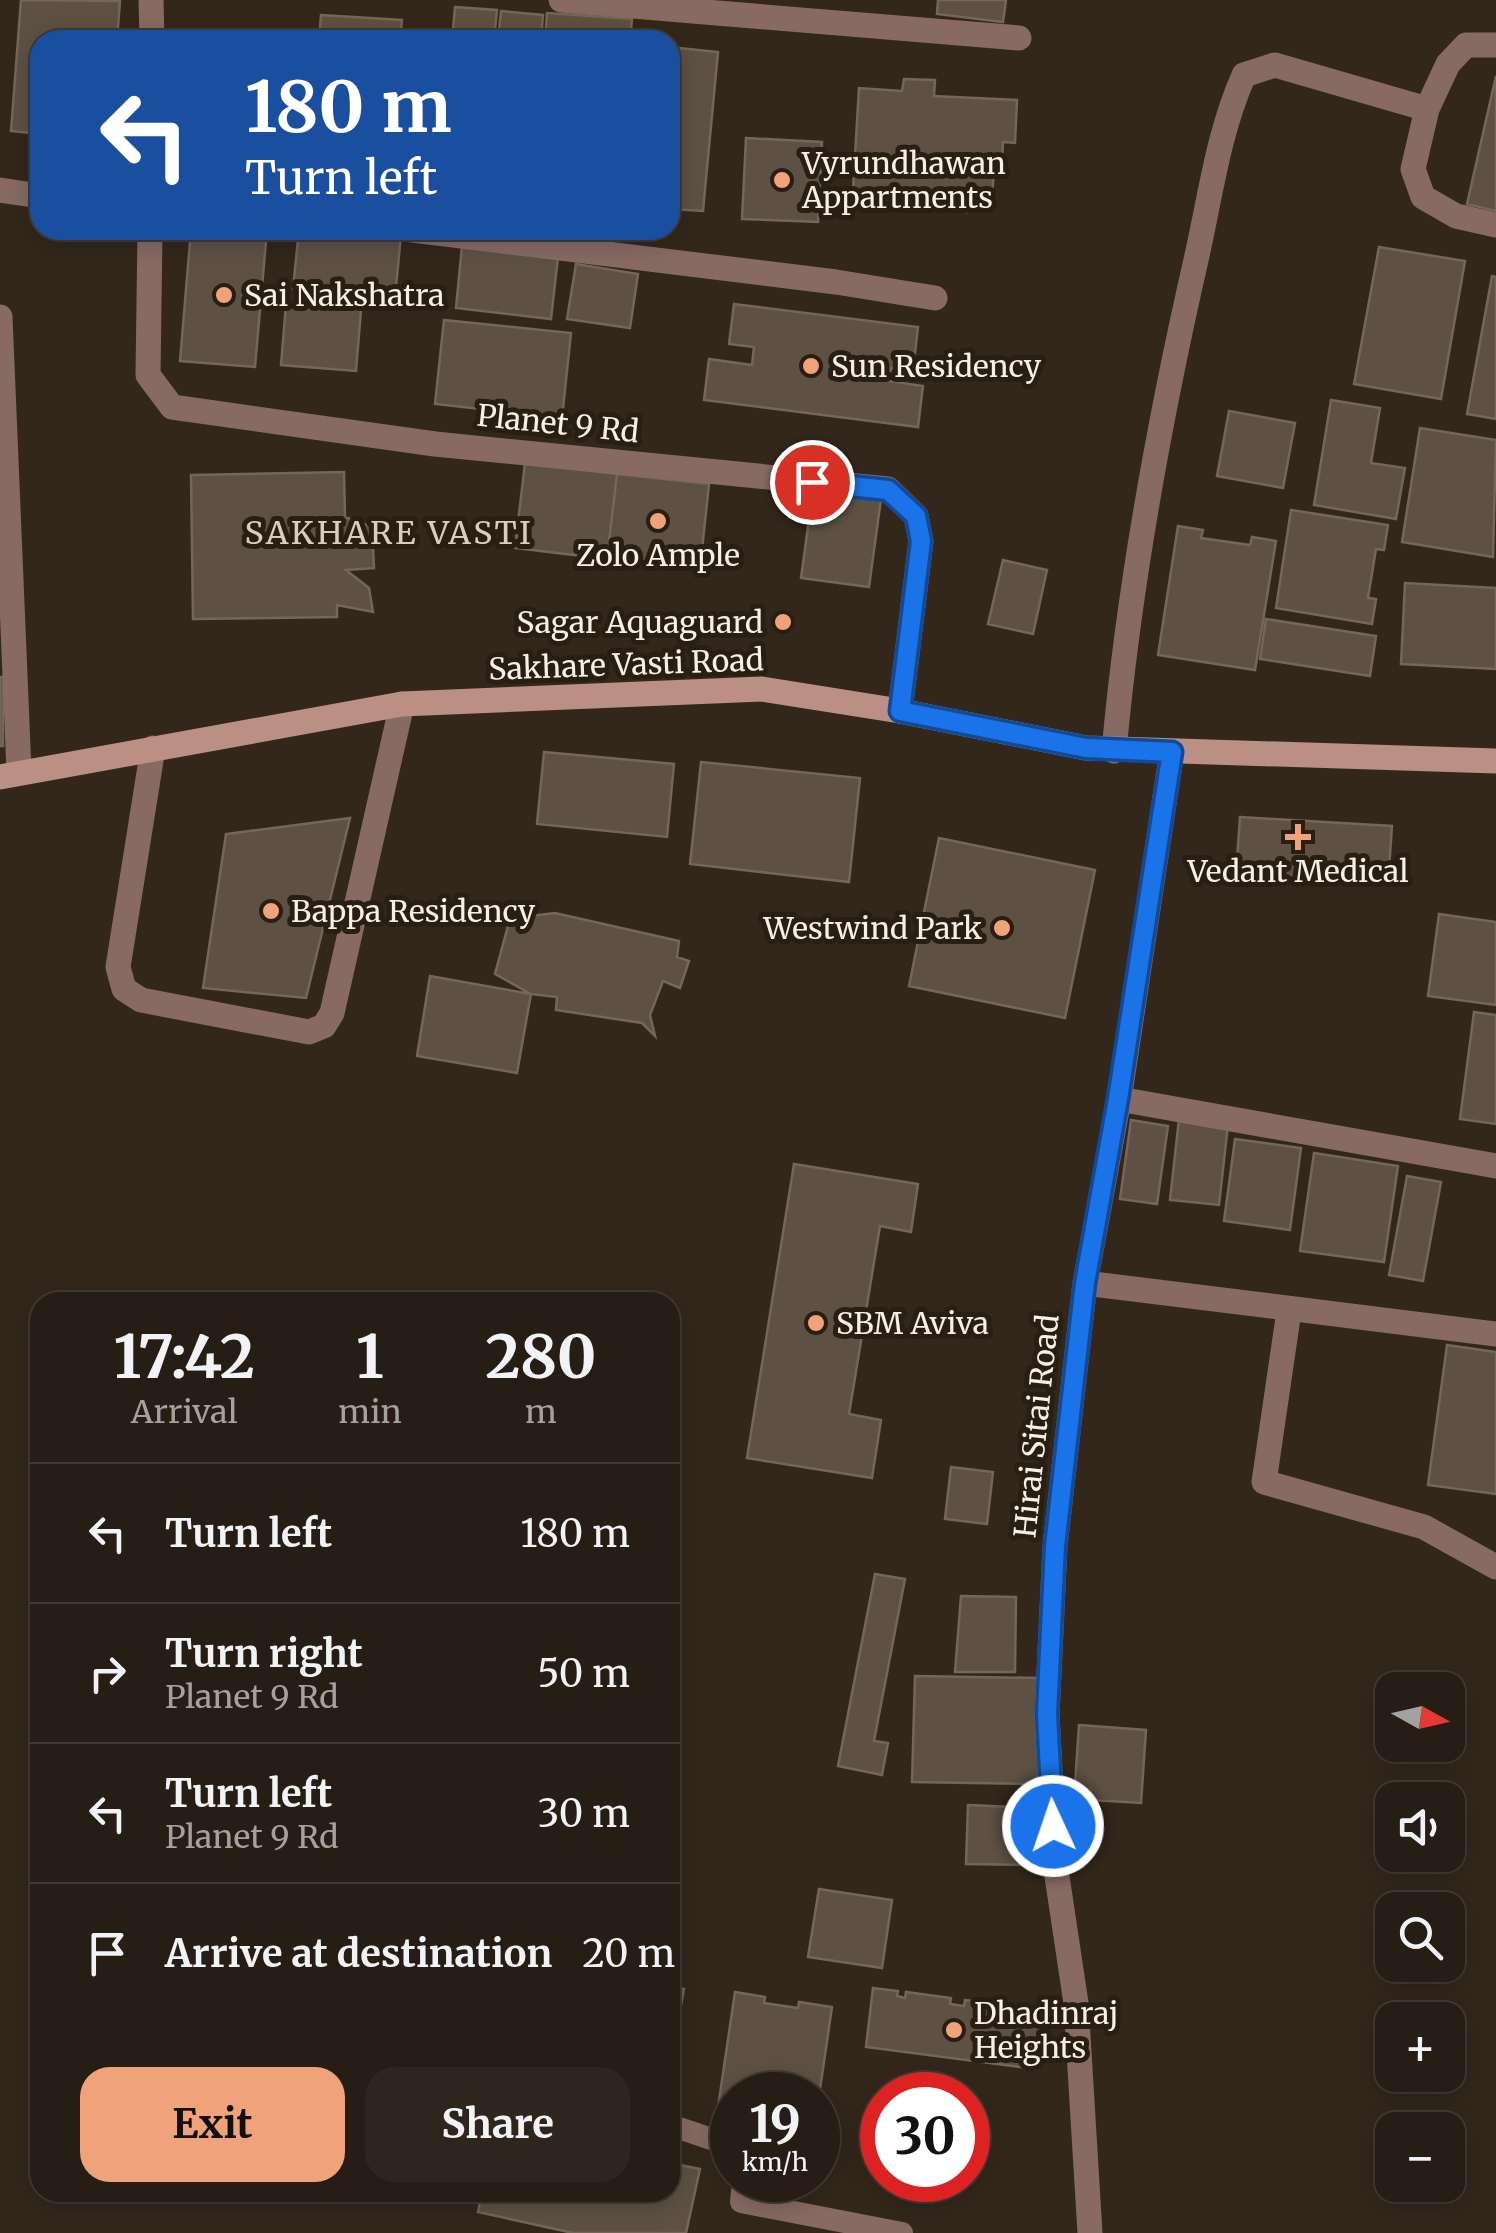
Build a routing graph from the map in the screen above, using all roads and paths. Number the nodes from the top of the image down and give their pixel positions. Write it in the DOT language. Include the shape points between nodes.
graph roads {
  1 [pos="151,0"];
  2 [pos="561,0"];
  3 [pos="152,30"];
  4 [pos="1019,38"];
  5 [pos="1496,45"];
  6 [pos="1427,109"];
  7 [pos="0,190"];
  8 [pos="30,194"];
  9 [pos="1496,225"];
  10 [pos="150,240"];
  11 [pos="494,240"];
  12 [pos="936,298"];
  13 [pos="0,317"];
  14 [pos="402,704"];
  15 [pos="900,711"];
  16 [pos="153,748"];
  17 [pos="1114,751"];
  18 [pos="1172,752"];
  19 [pos="1496,761"];
  20 [pos="9,774"];
  21 [pos="1118,1099"];
  22 [pos="1496,1166"];
  23 [pos="1085,1283"];
  24 [pos="1289,1311"];
  25 [pos="1496,1334"];
  26 [pos="1496,1567"];
  27 [pos="680,2128"];
  28 [pos="710,2139"];
  29 [pos="741,2202"];
  30 [pos="902,2233"];
  31 [pos="1090,2233"];
  1 -- 3 [label="street"];
  2 -- 4 [label="street"];
  5 -- 6 [label="street" via="1466,45 1448,64"];
  6 -- 9 [label="street" via="1414,169 1423,197 1456,216"];
  6 -- 17 [label="street" via="1275,65 1244,76 1173,362 1138,554"];
  7 -- 8 [label="street"];
  10 -- 15 [label="street, Planet 9 Rd" via="148,375 172,406 435,444 888,490 916,516 921,541"];
  11 -- 12 [label="street"];
  13 -- 20 [label="street"];
  14 -- 15 [label="street, Sakhare Vasti Road" via="762,689"];
  14 -- 16 [label="street, Sakhare Vasti Road"];
  14 -- 16 [label="street" via="332,1013 309,1032 141,1000 124,988 118,967"];
  15 -- 17 [label="street, Sakhare Vasti Road"];
  16 -- 20 [label="street, Sakhare Vasti Road"];
  17 -- 18 [label="street, Sakhare Vasti Road"];
  18 -- 19 [label="street, Sakhare Vasti Road"];
  18 -- 21 [label="street, Hirai Sitai Road"];
  21 -- 22 [label="street"];
  21 -- 23 [label="street, Hirai Sitai Road"];
  23 -- 24 [label="street"];
  23 -- 31 [label="street, Hirai Sitai Road" via="1055,1546 1047,1714 1054,1862 1076,2003"];
  24 -- 25 [label="street"];
  24 -- 26 [label="street" via="1264,1482 1424,1527"];
  27 -- 28 [label="lane"];
  29 -- 30 [label="lane"];
}
